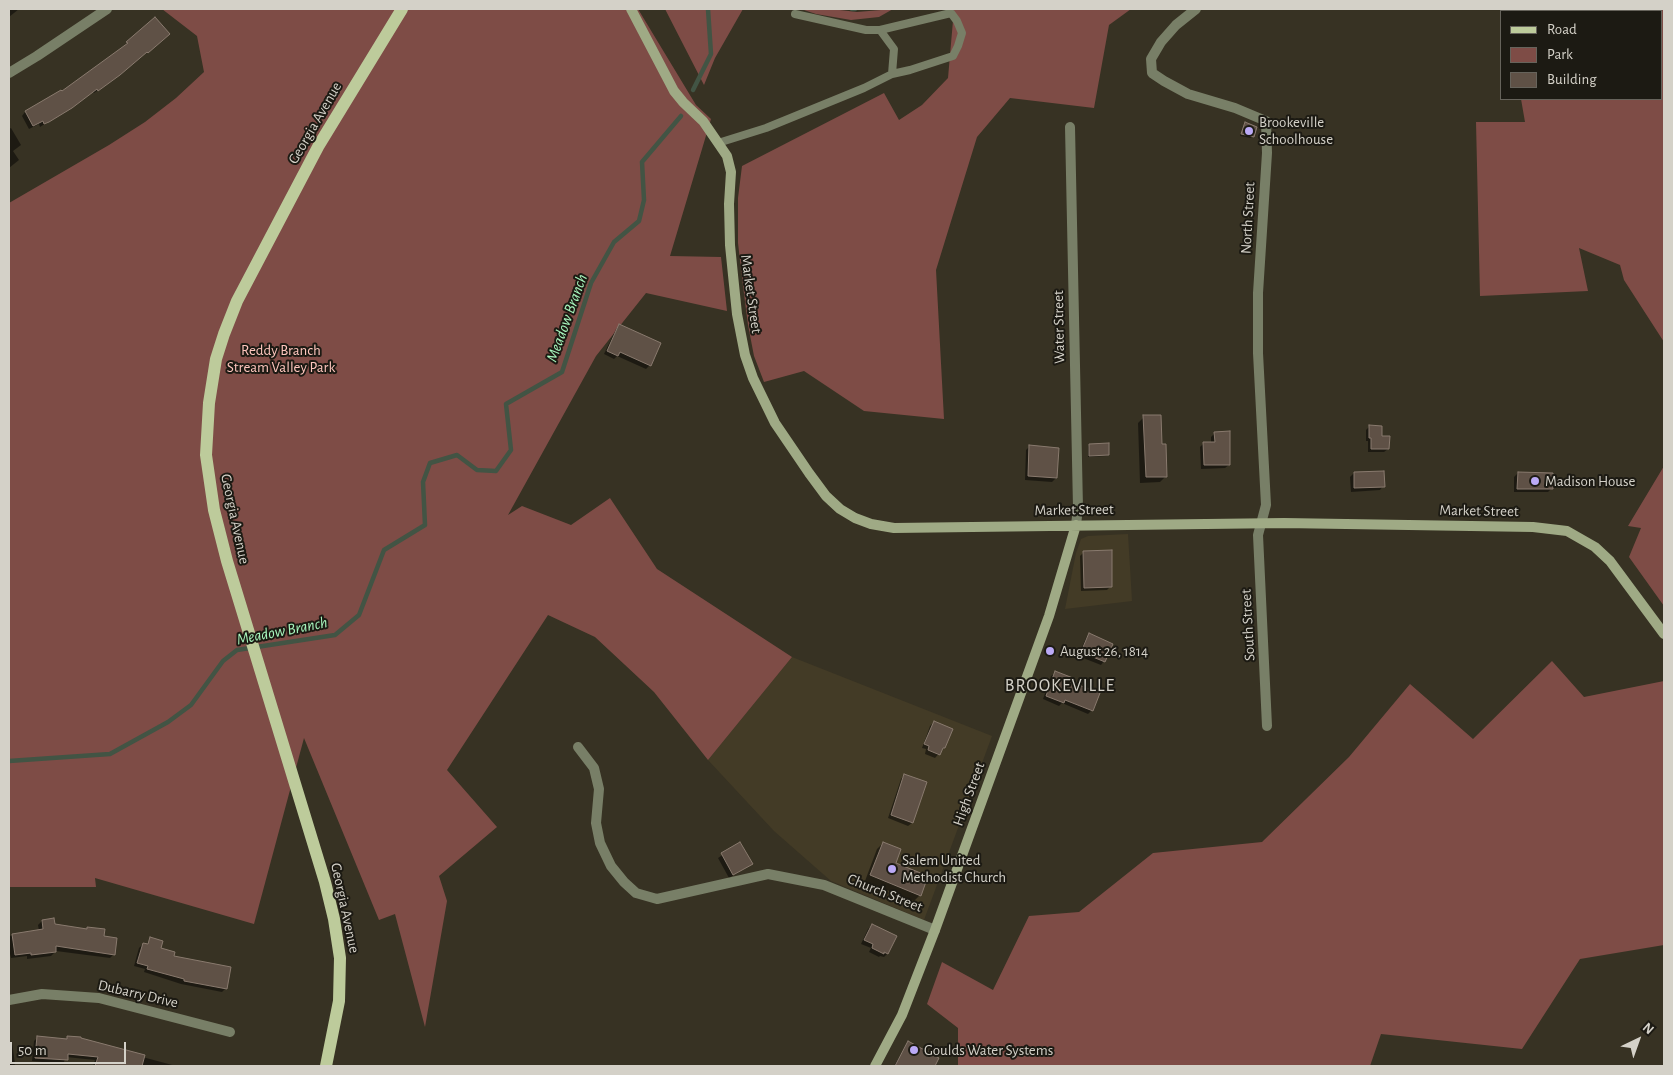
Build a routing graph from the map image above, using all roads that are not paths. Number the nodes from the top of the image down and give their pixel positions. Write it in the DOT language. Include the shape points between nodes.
graph roads {
  1 [pos="107,9"];
  2 [pos="402,9"];
  3 [pos="631,9"];
  4 [pos="1196,9"];
  5 [pos="795,14"];
  6 [pos="880,30"];
  7 [pos="9,73"];
  8 [pos="892,74"];
  9 [pos="1070,127"];
  10 [pos="718,143"];
  11 [pos="1262,523"];
  12 [pos="1076,525"];
  13 [pos="1664,634"];
  14 [pos="1267,726"];
  15 [pos="578,747"];
  16 [pos="936,930"];
  17 [pos="9,1000"];
  18 [pos="230,1032"];
  19 [pos="326,1066"];
  20 [pos="875,1066"];
  1 -- 7 [label="street"];
  2 -- 19 [label="main road, Georgia Avenue" via="319,145 237,301 216,359 209,403 206,455 214,510 244,620 326,882 334,920 340,958 339,1001"];
  3 -- 10 [label="main road, Market Street" via="674,91 703,121"];
  4 -- 11 [label="street, North Street" via="1161,42 1151,59 1152,73 1188,94 1266,121 1258,293 1266,505"];
  5 -- 6 [label="lane" via="866,30"];
  6 -- 8 [label="lane" via="894,49"];
  6 -- 8 [label="lane" via="951,14 962,33 952,56"];
  8 -- 10 [label="lane" via="766,128"];
  9 -- 12 [label="street, Water Street"];
  10 -- 12 [label="main road, Market Street" via="727,156 731,172 730,245 737,314 752,378 775,423 826,496 855,518 894,528"];
  11 -- 12 [label="main road, Market Street"];
  11 -- 13 [label="main road, Market Street" via="1533,527 1566,531 1596,547 1610,561"];
  11 -- 14 [label="street, South Street" via="1258,535"];
  12 -- 16 [label="main road, High Street" via="1049,616"];
  15 -- 16 [label="street, Church Street" via="594,768 600,789 596,823 600,843 611,866 636,893 657,899 768,874 824,885"];
  16 -- 20 [label="main road, High Street" via="902,1015"];
  17 -- 18 [label="street, Dubarry Drive" via="42,994 99,998"];
}
